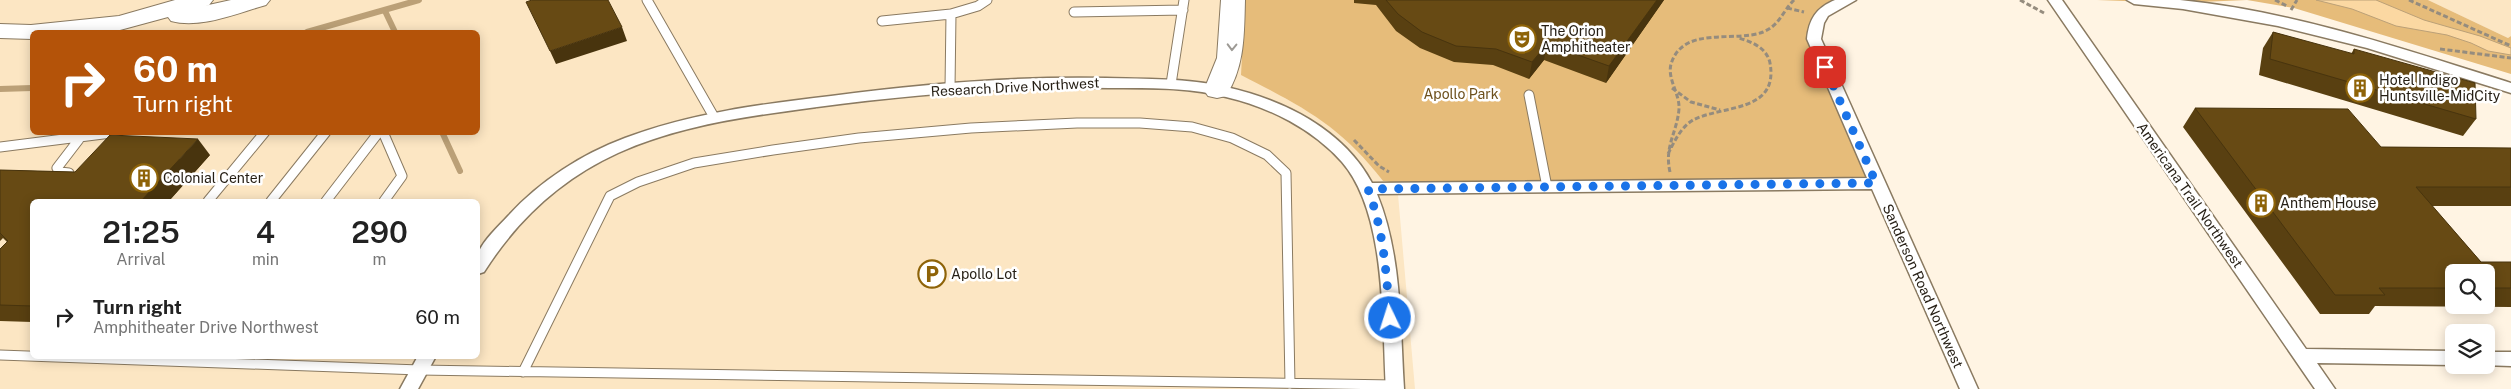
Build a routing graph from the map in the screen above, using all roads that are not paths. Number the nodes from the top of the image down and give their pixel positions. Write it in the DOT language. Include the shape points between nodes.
graph roads {
  1 [pos="201,0"];
  2 [pos="258,0"];
  3 [pos="647,0"];
  4 [pos="987,0"];
  5 [pos="1184,0"];
  6 [pos="1233,0"];
  7 [pos="1849,0"];
  8 [pos="2134,0"];
  9 [pos="2053,8"];
  10 [pos="1183,10"];
  11 [pos="1074,12"];
  12 [pos="951,14"];
  13 [pos="882,21"];
  14 [pos="120,22"];
  15 [pos="48,30"];
  16 [pos="0,31"];
  17 [pos="30,32"];
  18 [pos="1171,84"];
  19 [pos="950,88"];
  20 [pos="2511,88"];
  21 [pos="1217,90"];
  22 [pos="1529,95"];
  23 [pos="714,117"];
  24 [pos="112,135"];
  25 [pos="263,135"];
  26 [pos="324,135"];
  27 [pos="377,135"];
  28 [pos="384,135"];
  29 [pos="80,138"];
  30 [pos="0,147"];
  31 [pos="76,172"];
  32 [pos="1876,183"];
  33 [pos="1547,186"];
  34 [pos="1368,189"];
  35 [pos="210,199"];
  36 [pos="273,199"];
  37 [pos="328,199"];
  38 [pos="385,199"];
  39 [pos="480,265"];
  40 [pos="0,355"];
  41 [pos="30,356"];
  42 [pos="2301,356"];
  43 [pos="2445,358"];
  44 [pos="2495,358"];
  45 [pos="164,359"];
  46 [pos="272,359"];
  47 [pos="2511,359"];
  48 [pos="205,360"];
  49 [pos="423,363"];
  50 [pos="267,366"];
  51 [pos="522,372"];
  52 [pos="1290,384"];
  53 [pos="1395,387"];
  54 [pos="409,389"];
  55 [pos="1969,389"];
  56 [pos="2326,389"];
  1 -- 14 [label="highway"];
  2 -- 14 [label="highway" via="210,13"];
  3 -- 23 [label="lane"];
  4 -- 12 [label="lane"];
  5 -- 10 [label="lane"];
  6 -- 21 [label="highway, one-way" via="1232,58"];
  7 -- 32 [label="street, Sanderson Road Northwest" via="1827,8 1815,22 1814,39"];
  8 -- 20 [label="street" via="2214,8 2324,30"];
  9 -- 42 [label="street, Americana Trail Northwest"];
  10 -- 11 [label="lane"];
  10 -- 18 [label="lane"];
  12 -- 13 [label="lane"];
  12 -- 19 [label="lane"];
  14 -- 15 [label="highway"];
  16 -- 17 [label="highway"];
  18 -- 19 [label="street, Research Drive Northwest" via="1084,82"];
  18 -- 21 [label="street, Research Drive Northwest"];
  19 -- 23 [label="street, Research Drive Northwest"];
  21 -- 34 [label="street, Research Drive Northwest" via="1262,103 1319,133 1351,162"];
  22 -- 33 [label="lane"];
  23 -- 39 [label="street, Research Drive Northwest" via="670,128 609,151 563,178 511,222 496,238"];
  24 -- 29 [label="lane" via="101,140"];
  25 -- 35 [label="lane"];
  26 -- 36 [label="lane"];
  27 -- 37 [label="lane"];
  28 -- 38 [label="lane" via="402,176"];
  29 -- 30 [label="lane"];
  29 -- 31 [label="lane" via="57,168 60,172"];
  32 -- 33 [label="street"];
  32 -- 55 [label="street, Sanderson Road Northwest"];
  33 -- 34 [label="street"];
  34 -- 53 [label="street, Research Drive Northwest" via="1379,217 1383,241"];
  40 -- 41 [label="lane"];
  42 -- 43 [label="street"];
  42 -- 56 [label="street, Americana Trail Northwest"];
  44 -- 47 [label="street"];
  45 -- 48 [label="lane"];
  46 -- 50 [label="lane"];
  48 -- 50 [label="lane"];
  49 -- 50 [label="lane"];
  49 -- 51 [label="lane"];
  49 -- 54 [label="street"];
  51 -- 52 [label="lane"];
  51 -- 52 [label="lane" via="610,196 638,182 694,163 859,138 971,128 1140,123 1192,127 1232,138 1267,155 1286,173"];
  52 -- 53 [label="lane"];
}
